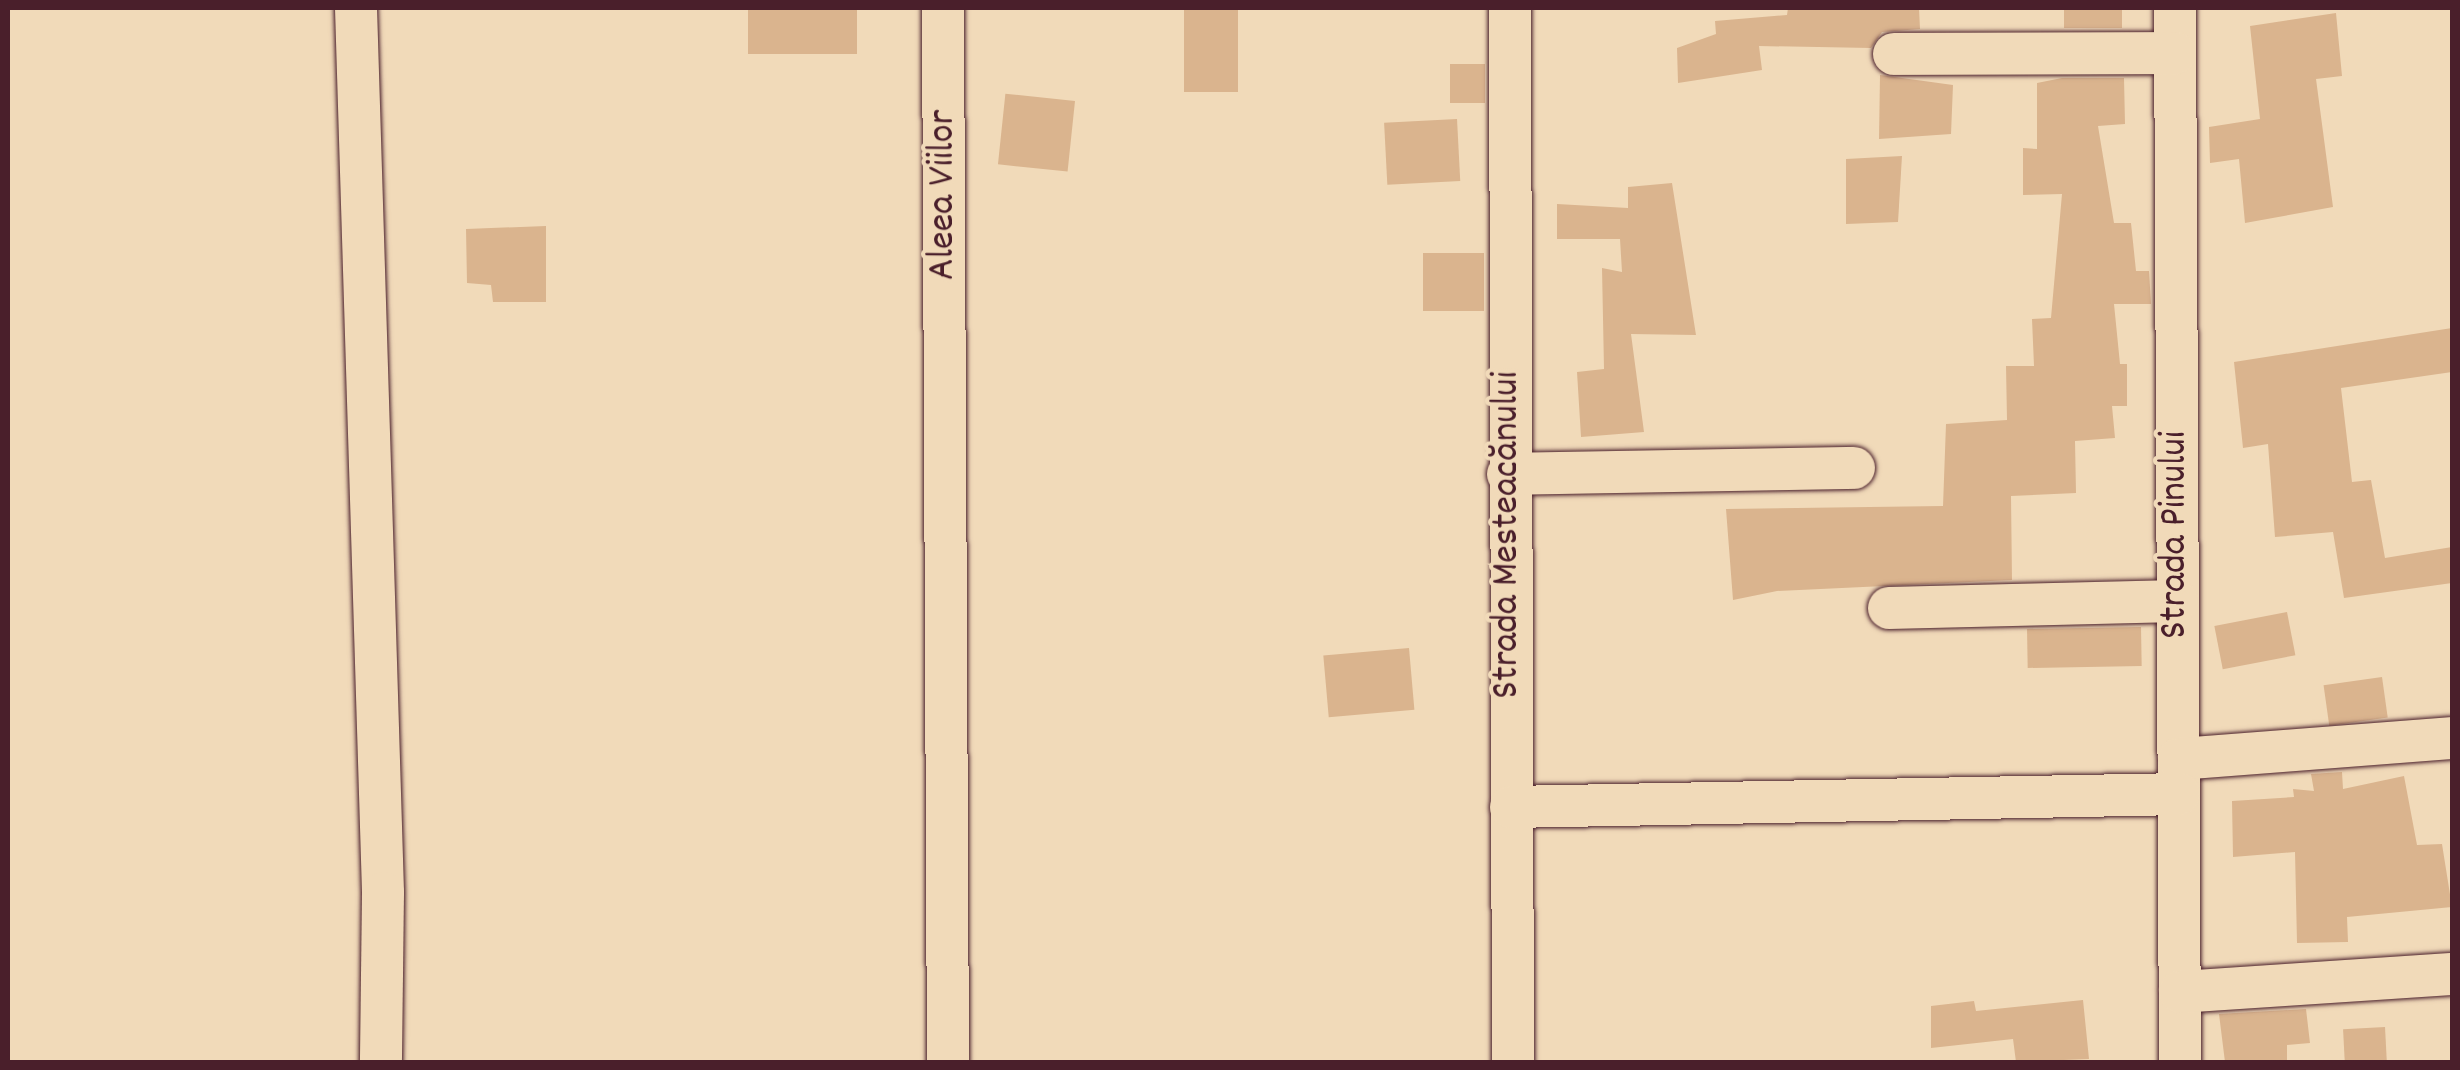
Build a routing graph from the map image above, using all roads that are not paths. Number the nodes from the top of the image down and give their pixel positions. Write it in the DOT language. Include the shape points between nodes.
graph roads {
  1 [pos="356,8"];
  2 [pos="943,8"];
  3 [pos="1510,8"];
  4 [pos="2175,8"];
  5 [pos="2175,53"];
  6 [pos="1894,54"];
  7 [pos="1854,468"];
  8 [pos="1508,474"];
  9 [pos="2177,601"];
  10 [pos="1890,608"];
  11 [pos="2452,738"];
  12 [pos="2179,776"];
  13 [pos="1511,807"];
  14 [pos="2452,974"];
  15 [pos="2180,992"];
  16 [pos="380,1062"];
  17 [pos="948,1062"];
  18 [pos="1513,1062"];
  19 [pos="2180,1062"];
  1 -- 16 [label="street" via="383,893"];
  2 -- 17 [label="street, Aleea Viilor"];
  3 -- 8 [label="street, Strada Mesteacănului"];
  4 -- 5 [label="street, Strada Pinului"];
  5 -- 6 [label="street"];
  5 -- 9 [label="street, Strada Pinului"];
  7 -- 8 [label="street"];
  8 -- 13 [label="street, Strada Mesteacănului"];
  9 -- 10 [label="street"];
  9 -- 12 [label="street, Strada Pinului"];
  11 -- 12 [label="street"];
  12 -- 13 [label="street"];
  12 -- 15 [label="street, Strada Pinului"];
  13 -- 18 [label="street, Strada Mesteacănului"];
  14 -- 15 [label="street"];
  15 -- 19 [label="street, Strada Pinului"];
}
